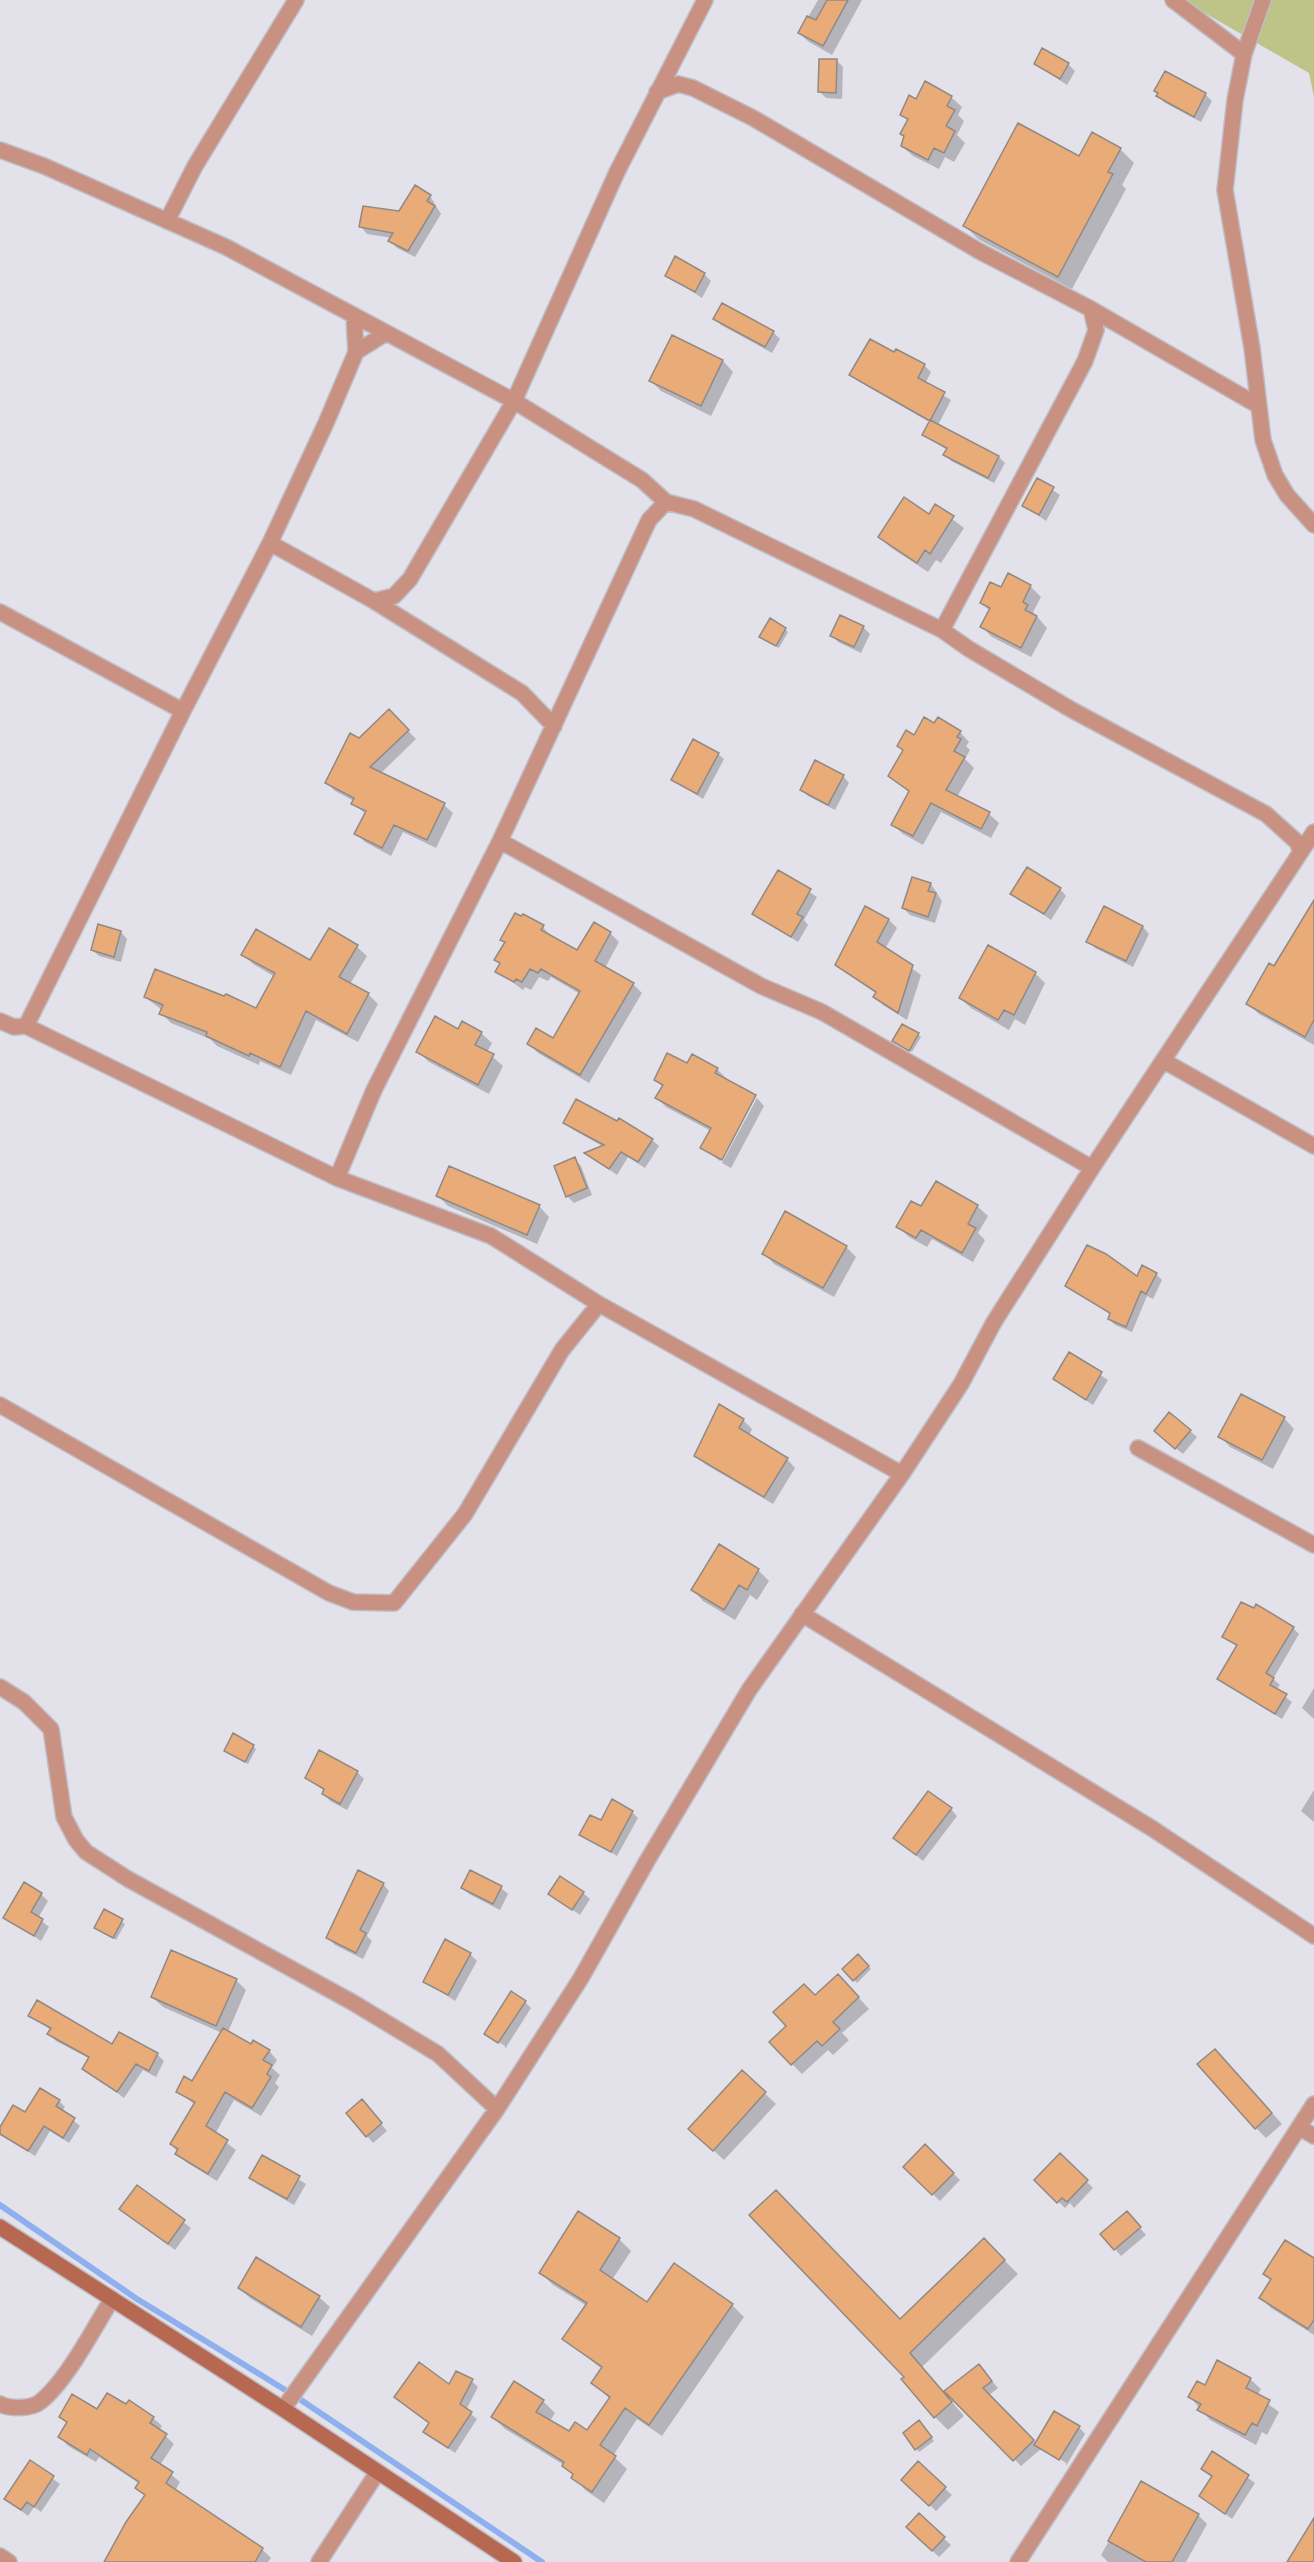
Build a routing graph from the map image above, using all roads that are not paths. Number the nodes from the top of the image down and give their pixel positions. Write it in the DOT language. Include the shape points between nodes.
graph roads {
  1 [pos="296,0"];
  2 [pos="705,0"];
  3 [pos="1173,0"];
  4 [pos="1263,0"];
  5 [pos="1244,54"];
  6 [pos="657,92"];
  7 [pos="0,150"];
  8 [pos="167,220"];
  9 [pos="1091,309"];
  10 [pos="354,316"];
  11 [pos="386,333"];
  12 [pos="356,352"];
  13 [pos="514,401"];
  14 [pos="1259,406"];
  15 [pos="666,502"];
  16 [pos="1314,525"];
  17 [pos="270,543"];
  18 [pos="374,601"];
  19 [pos="0,612"];
  20 [pos="942,630"];
  21 [pos="183,711"];
  22 [pos="554,726"];
  23 [pos="1314,831"];
  24 [pos="500,841"];
  25 [pos="1301,852"];
  26 [pos="0,1021"];
  27 [pos="26,1026"];
  28 [pos="1164,1061"];
  29 [pos="1314,1146"];
  30 [pos="1092,1168"];
  31 [pos="337,1178"];
  32 [pos="599,1305"];
  33 [pos="0,1405"];
  34 [pos="1138,1448"];
  35 [pos="902,1474"];
  36 [pos="1314,1545"];
  37 [pos="802,1614"];
  38 [pos="0,1687"];
  39 [pos="1314,1936"];
  40 [pos="1314,2104"];
  41 [pos="497,2109"];
  42 [pos="1299,2127"];
  43 [pos="1314,2136"];
  44 [pos="0,2227"];
  45 [pos="112,2299"];
  46 [pos="0,2404"];
  47 [pos="283,2409"];
  48 [pos="378,2473"];
  49 [pos="0,2556"];
  50 [pos="9,2562"];
  51 [pos="319,2562"];
  52 [pos="514,2562"];
  53 [pos="1018,2562"];
  1 -- 8 [label="street" via="195,166"];
  2 -- 6 [label="street"];
  3 -- 5 [label="street"];
  4 -- 5 [label="street"];
  5 -- 14 [label="street" via="1225,190"];
  6 -- 9 [label="street" via="678,84 725,103 979,251"];
  6 -- 13 [label="street"];
  7 -- 8 [label="street"];
  8 -- 10 [label="street"];
  9 -- 14 [label="street"];
  9 -- 20 [label="street" via="1096,330 1085,361"];
  10 -- 11 [label="street"];
  10 -- 12 [label="street"];
  11 -- 12 [label="street"];
  11 -- 13 [label="street"];
  12 -- 17 [label="street"];
  13 -- 15 [label="street" via="642,480"];
  13 -- 18 [label="street" via="410,579 394,596"];
  14 -- 16 [label="street" via="1263,440 1275,475"];
  15 -- 20 [label="street" via="694,509"];
  15 -- 22 [label="street" via="649,520"];
  17 -- 18 [label="street"];
  17 -- 21 [label="street"];
  18 -- 22 [label="street" via="522,693"];
  19 -- 21 [label="street"];
  20 -- 25 [label="street" via="1072,710 1266,814 1297,842"];
  21 -- 27 [label="street"];
  22 -- 24 [label="street"];
  23 -- 25 [label="street"];
  24 -- 30 [label="street" via="759,985 822,1012"];
  24 -- 31 [label="street" via="374,1090"];
  25 -- 28 [label="street"];
  26 -- 27 [label="street" via="14,1027"];
  27 -- 31 [label="street"];
  28 -- 29 [label="street"];
  28 -- 30 [label="street"];
  30 -- 35 [label="street"];
  31 -- 32 [label="street" via="491,1236"];
  32 -- 33 [label="street" via="562,1350 465,1514 394,1603 353,1602 329,1593"];
  32 -- 35 [label="street"];
  34 -- 36 [label="street"];
  35 -- 37 [label="street"];
  37 -- 39 [label="street" via="1153,1829"];
  37 -- 41 [label="street" via="748,1690 581,1978"];
  38 -- 41 [label="street" via="24,1702 51,1729 64,1817 86,1852 438,2054"];
  40 -- 42 [label="street"];
  41 -- 47 [label="street"];
  42 -- 43 [label="street"];
  42 -- 53 [label="street"];
  44 -- 45 [label="main road"];
  45 -- 46 [label="street" via="58,2384 39,2403 9,2408"];
  45 -- 47 [label="main road"];
  47 -- 48 [label="main road"];
  48 -- 51 [label="street"];
  48 -- 52 [label="main road"];
  49 -- 50 [label="street"];
}
